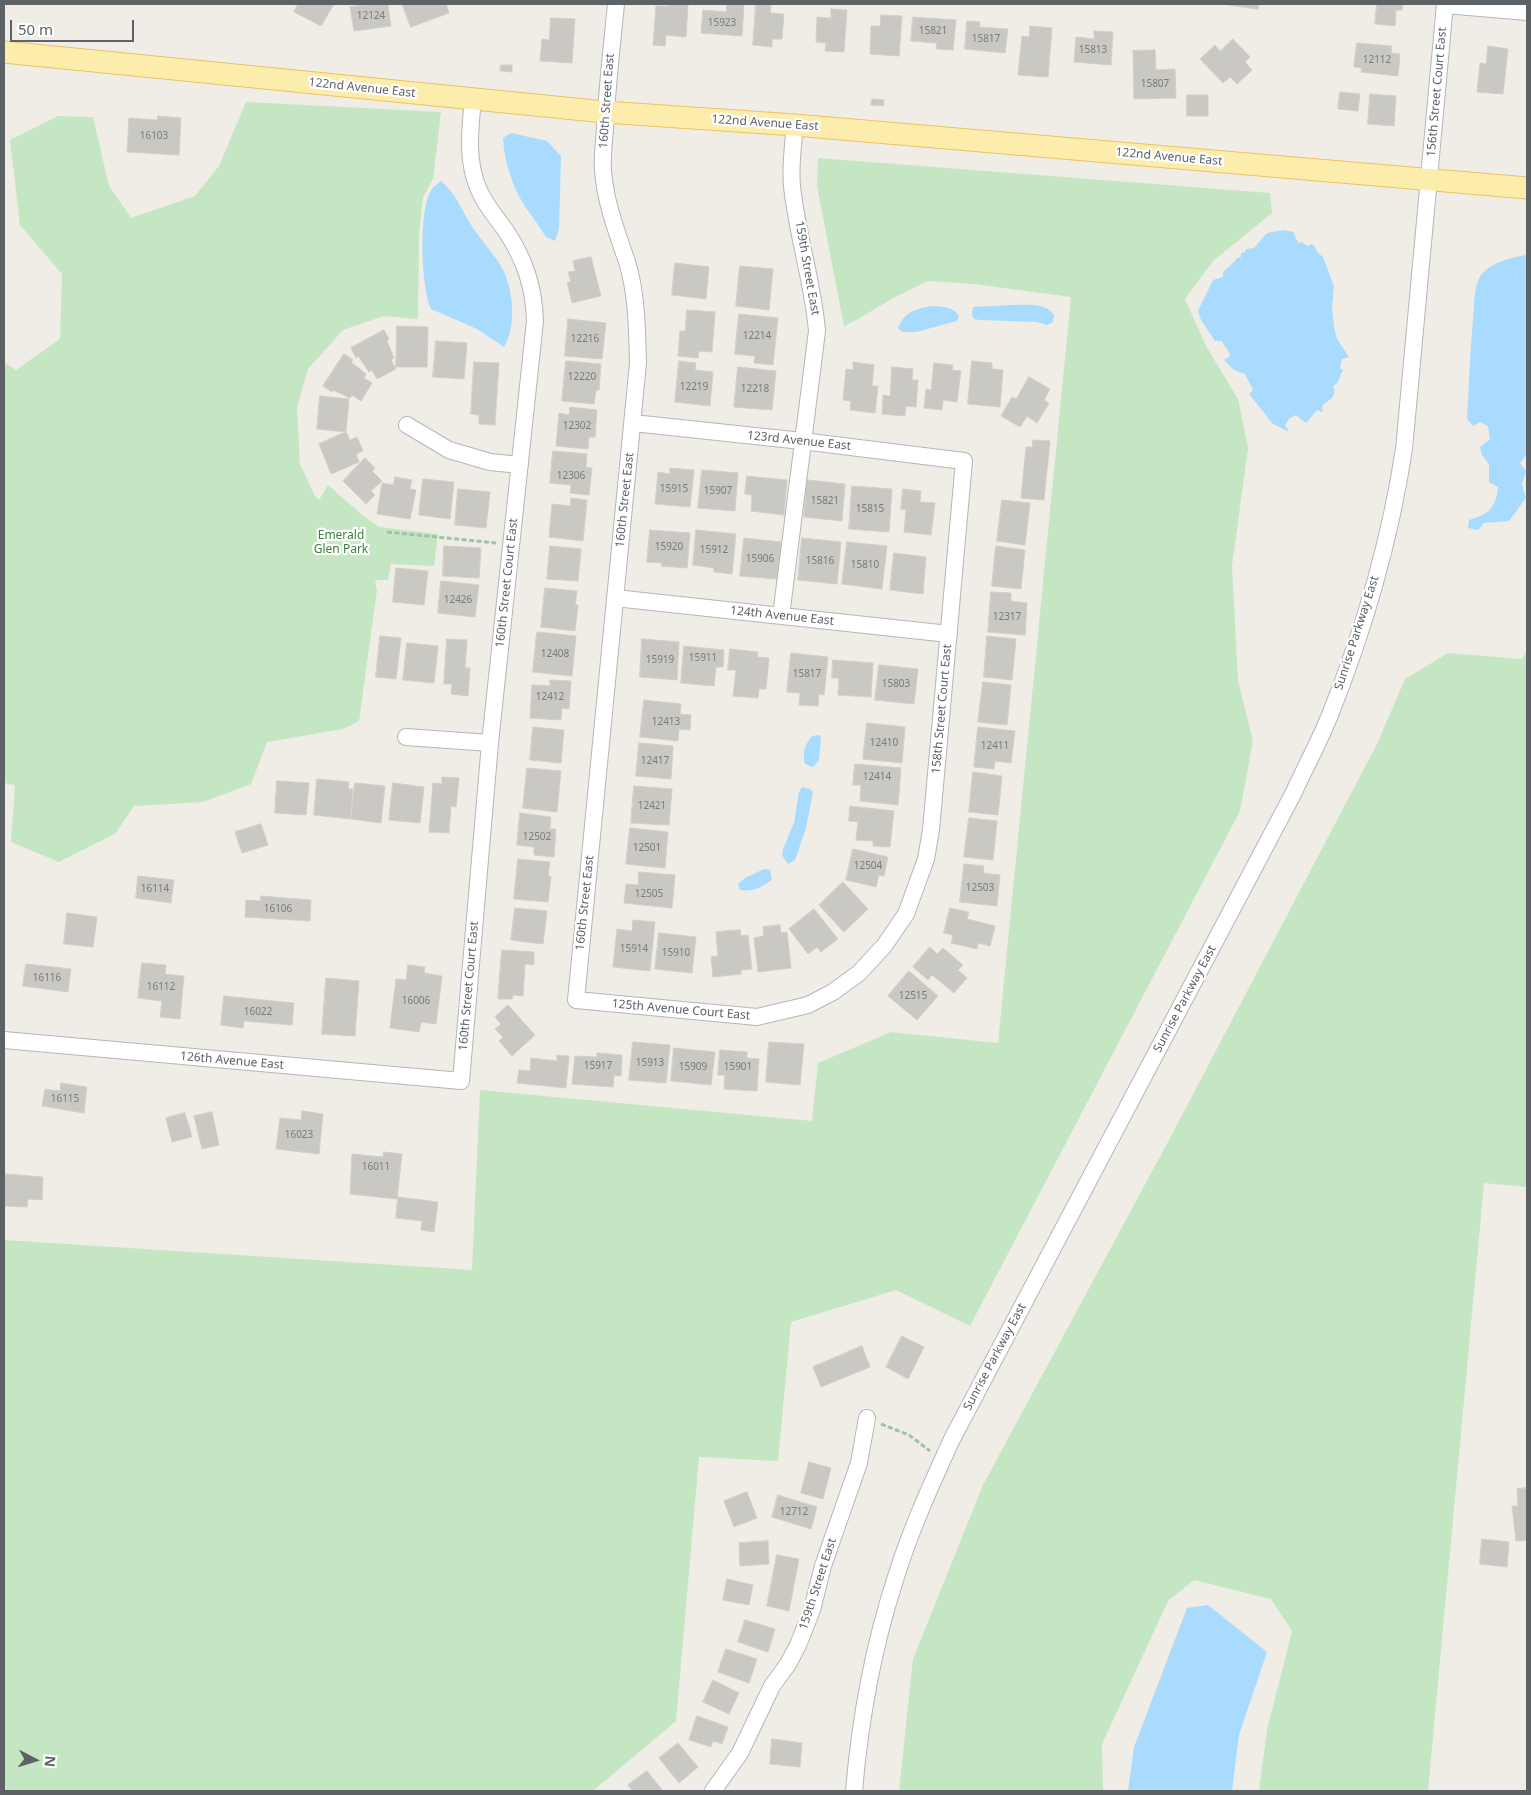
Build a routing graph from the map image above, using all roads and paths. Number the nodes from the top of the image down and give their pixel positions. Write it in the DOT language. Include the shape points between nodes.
graph roads {
  1 [pos="616,4"];
  2 [pos="1445,4"];
  3 [pos="1527,12"];
  4 [pos="4,52"];
  5 [pos="473,99"];
  6 [pos="605,112"];
  7 [pos="795,125"];
  8 [pos="1429,180"];
  9 [pos="1527,188"];
  10 [pos="632,424"];
  11 [pos="407,425"];
  12 [pos="802,441"];
  13 [pos="964,461"];
  14 [pos="520,465"];
  15 [pos="387,532"];
  16 [pos="511,544"];
  17 [pos="615,598"];
  18 [pos="781,616"];
  19 [pos="949,634"];
  20 [pos="406,736"];
  21 [pos="490,743"];
  22 [pos="884,946"];
  23 [pos="576,1000"];
  24 [pos="4,1040"];
  25 [pos="461,1081"];
  26 [pos="867,1418"];
  27 [pos="922,1444"];
  28 [pos="713,1791"];
  29 [pos="854,1791"];
  1 -- 6 [label="street, 160th Street East"];
  2 -- 3 [label="street"];
  2 -- 8 [label="street, 156th Street Court East"];
  4 -- 5 [label="main road, 122nd Avenue East"];
  5 -- 6 [label="main road, 122nd Avenue East"];
  5 -- 14 [label="street, 160th Street Court East" via="469,148 479,190 519,255 529,276 534,298 535,321"];
  6 -- 7 [label="main road, 122nd Avenue East"];
  6 -- 10 [label="street, 160th Street East" via="602,170 608,202 627,262 638,329"];
  7 -- 8 [label="main road, 122nd Avenue East"];
  7 -- 12 [label="street, 159th Street East" via="792,187 815,304 817,331"];
  8 -- 9 [label="main road, 122nd Avenue East"];
  8 -- 29 [label="street, Sunrise Parkway East" via="1399,482 1392,520 1358,640 1329,716 1293,794 952,1439 930,1488 894,1580 878,1643 865,1703"];
  10 -- 12 [label="street, 123rd Avenue East"];
  10 -- 17 [label="street, 160th Street East"];
  11 -- 14 [label="street" via="449,450 490,462"];
  12 -- 13 [label="street, 123rd Avenue East"];
  12 -- 18 [label="street, 159th Street East"];
  13 -- 19 [label="street, 158th Street Court East"];
  14 -- 16 [label="street, 160th Street Court East"];
  15 -- 16 [label="path"];
  16 -- 21 [label="street, 160th Street Court East"];
  17 -- 18 [label="street, 124th Avenue East"];
  17 -- 23 [label="street, 160th Street East"];
  18 -- 19 [label="street, 124th Avenue East"];
  19 -- 22 [label="street, 158th Street Court East" via="926,858 906,914"];
  20 -- 21 [label="street"];
  21 -- 25 [label="street, 160th Street Court East"];
  22 -- 23 [label="street, 125th Avenue Court East" via="859,973 833,992 808,1005 757,1017"];
  24 -- 25 [label="street, 126th Avenue East"];
  26 -- 27 [label="path" via="909,1435"];
  26 -- 28 [label="street, 159th Street East" via="859,1463 798,1645 772,1686 740,1753"];
}
